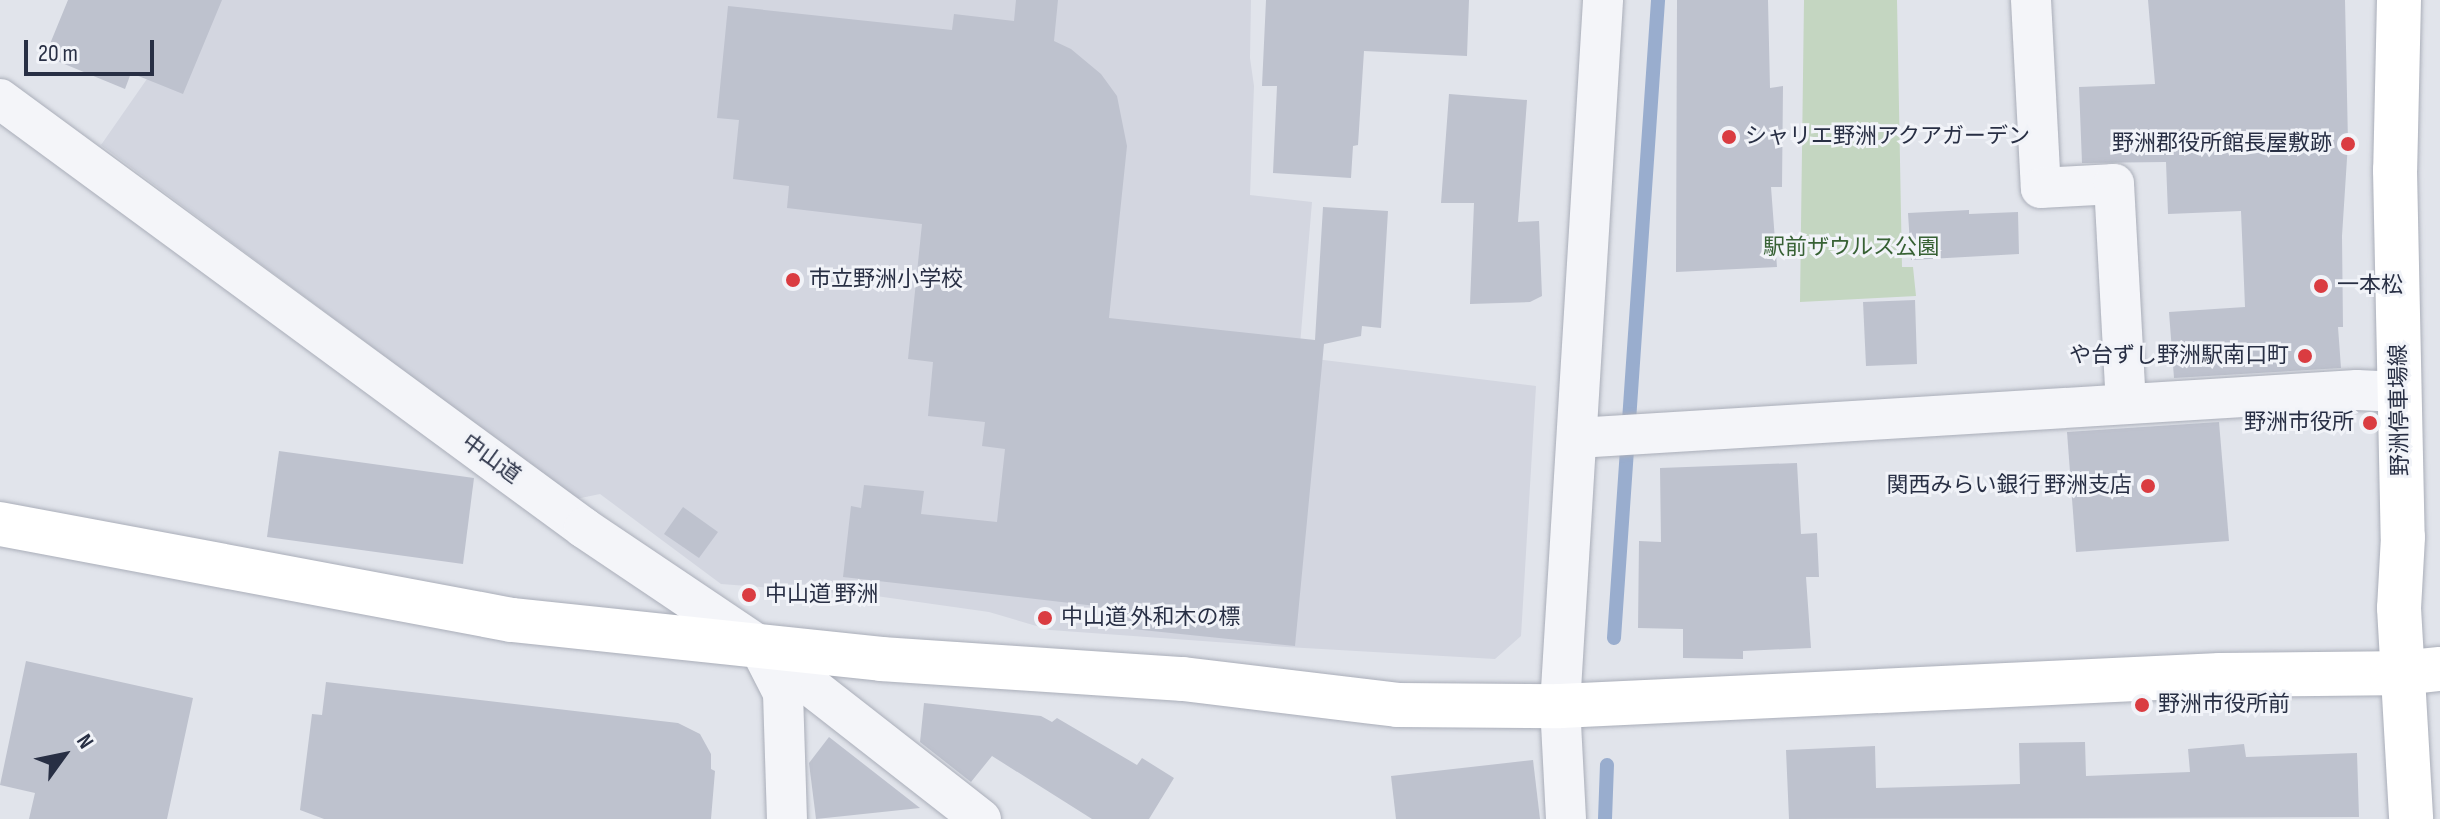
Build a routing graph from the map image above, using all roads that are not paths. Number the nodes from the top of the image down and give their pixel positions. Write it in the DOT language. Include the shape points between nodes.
graph roads {
  1 [pos="1603,0"];
  2 [pos="2031,0"];
  3 [pos="2399,0"];
  4 [pos="0,99"];
  5 [pos="2400,392"];
  6 [pos="2126,404"];
  7 [pos="1577,438"];
  8 [pos="0,524"];
  9 [pos="758,645"];
  10 [pos="2421,671"];
  11 [pos="1560,706"];
  12 [pos="787,819"];
  13 [pos="981,819"];
  14 [pos="1566,819"];
  15 [pos="2411,819"];
  1 -- 7 [label="street"];
  2 -- 6 [label="street" via="2041,188 2114,184"];
  3 -- 5 [label="street, 野洲停車場線" via="2395,170"];
  4 -- 9 [label="street, 中山道" via="584,528"];
  5 -- 6 [label="street"];
  5 -- 10 [label="street, 野洲停車場線"];
  6 -- 7 [label="street"];
  7 -- 11 [label="street"];
  8 -- 9 [label="street" via="512,620"];
  9 -- 11 [label="street" via="881,659 1183,679 1397,705"];
  9 -- 12 [label="street" via="783,693"];
  9 -- 13 [label="street, 中山道"];
  10 -- 11 [label="street" via="2220,675"];
  10 -- 15 [label="street, 野洲停車場線"];
  11 -- 14 [label="street"];
}
